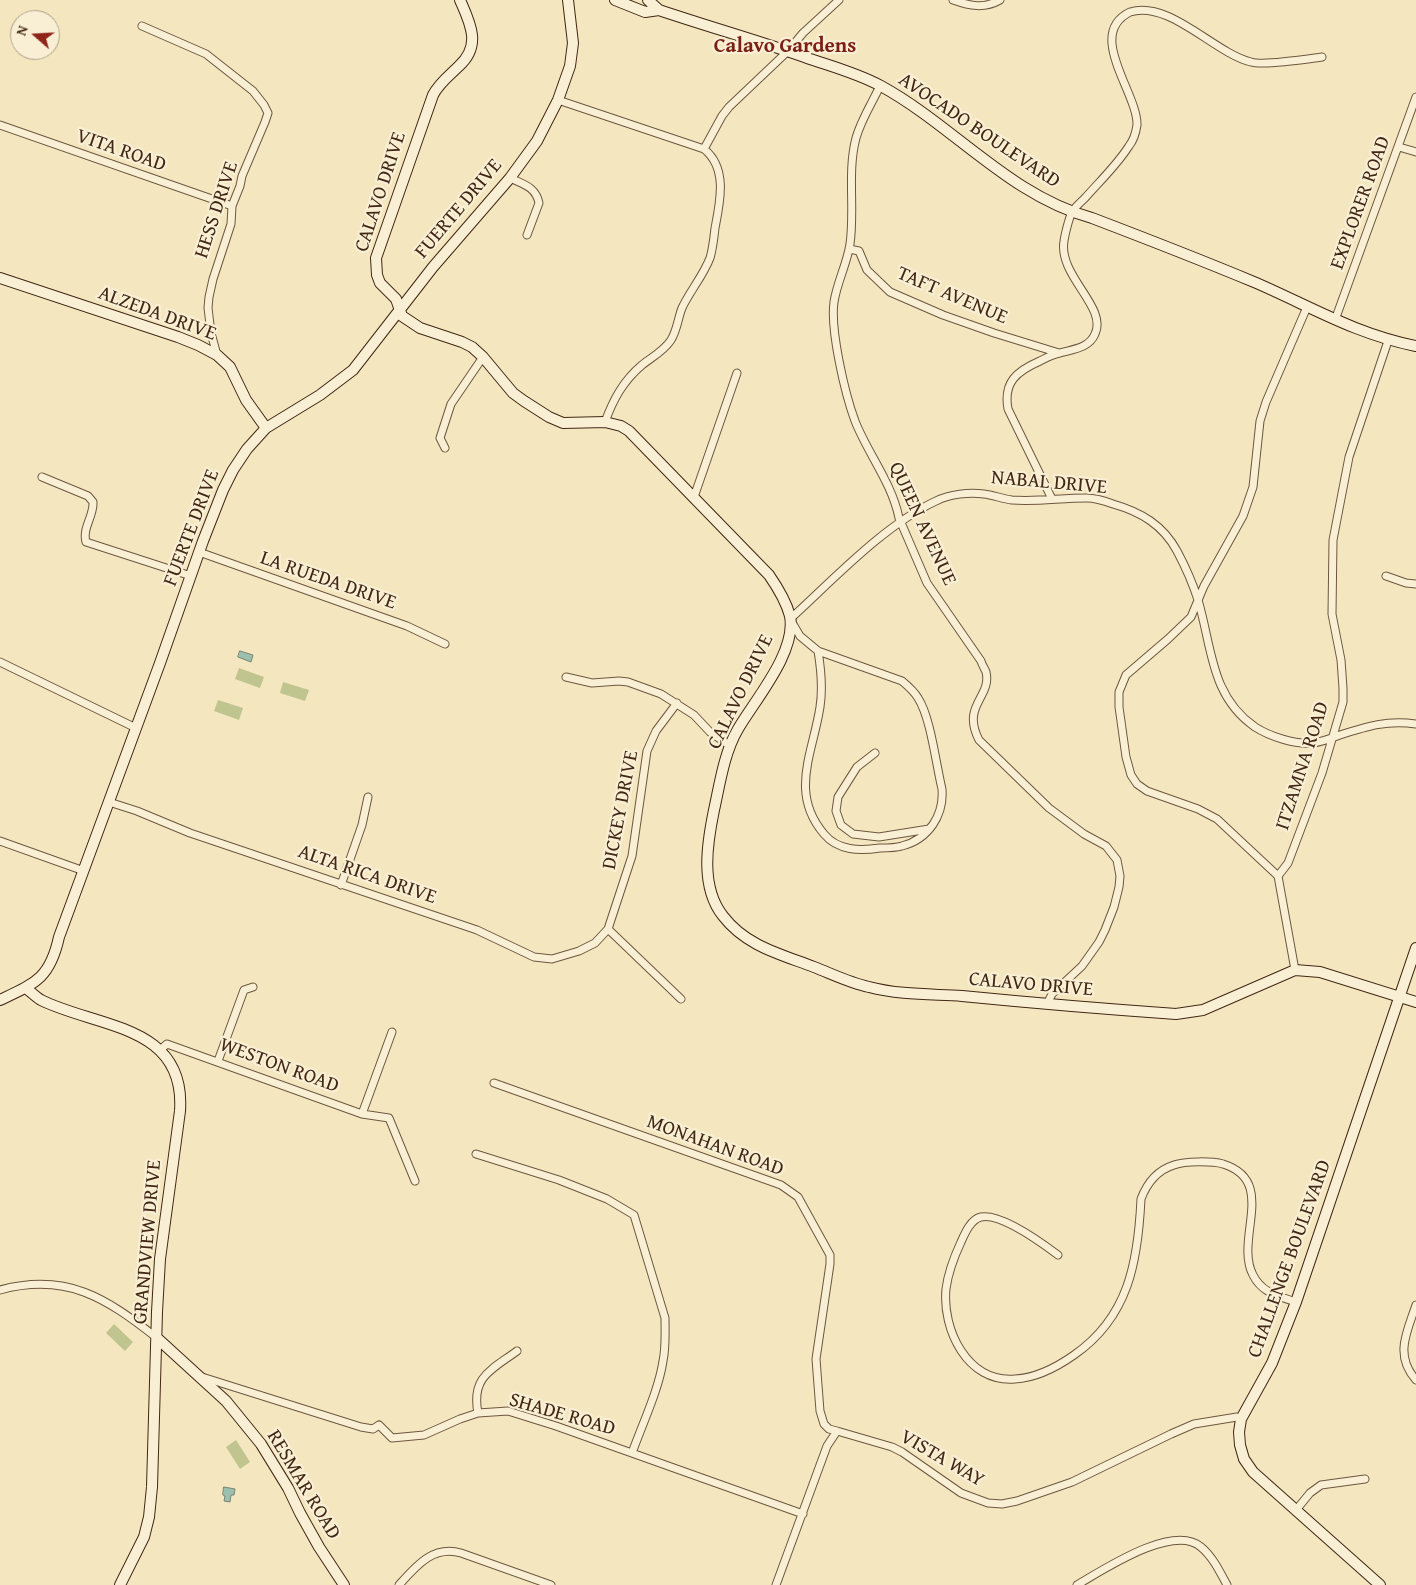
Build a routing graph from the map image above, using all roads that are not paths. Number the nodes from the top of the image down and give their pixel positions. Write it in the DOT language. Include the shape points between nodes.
graph roads {
  1 [pos="460,0"];
  2 [pos="568,0"];
  3 [pos="615,0"];
  4 [pos="648,0"];
  5 [pos="840,0"];
  6 [pos="953,0"];
  7 [pos="1000,0"];
  8 [pos="658,10"];
  9 [pos="142,26"];
  10 [pos="788,51"];
  11 [pos="1322,57"];
  12 [pos="880,86"];
  13 [pos="1416,97"];
  14 [pos="558,100"];
  15 [pos="0,125"];
  16 [pos="1399,147"];
  17 [pos="704,149"];
  18 [pos="1416,152"];
  19 [pos="510,178"];
  20 [pos="232,206"];
  21 [pos="1072,212"];
  22 [pos="527,235"];
  23 [pos="849,249"];
  24 [pos="0,278"];
  25 [pos="1306,307"];
  26 [pos="400,308"];
  27 [pos="1336,320"];
  28 [pos="1388,340"];
  29 [pos="1416,346"];
  30 [pos="1059,353"];
  31 [pos="217,355"];
  32 [pos="482,357"];
  33 [pos="737,373"];
  34 [pos="605,422"];
  35 [pos="266,428"];
  36 [pos="445,448"];
  37 [pos="42,477"];
  38 [pos="694,497"];
  39 [pos="1052,499"];
  40 [pos="901,522"];
  41 [pos="199,552"];
  42 [pos="190,576"];
  43 [pos="1386,576"];
  44 [pos="1416,584"];
  45 [pos="1198,599"];
  46 [pos="790,618"];
  47 [pos="445,644"];
  48 [pos="818,651"];
  49 [pos="0,662"];
  50 [pos="566,677"];
  51 [pos="677,703"];
  52 [pos="1416,724"];
  53 [pos="136,728"];
  54 [pos="1331,738"];
  55 [pos="730,746"];
  56 [pos="875,754"];
  57 [pos="368,797"];
  58 [pos="109,802"];
  59 [pos="930,829"];
  60 [pos="0,842"];
  61 [pos="84,871"];
  62 [pos="1278,876"];
  63 [pos="341,885"];
  64 [pos="608,929"];
  65 [pos="1416,948"];
  66 [pos="1295,970"];
  67 [pos="253,987"];
  68 [pos="26,988"];
  69 [pos="1399,996"];
  70 [pos="681,999"];
  71 [pos="0,1000"];
  72 [pos="1416,1002"];
  73 [pos="1047,1004"];
  74 [pos="392,1032"];
  75 [pos="160,1050"];
  76 [pos="218,1061"];
  77 [pos="494,1083"];
  78 [pos="362,1114"];
  79 [pos="476,1154"];
  80 [pos="415,1181"];
  81 [pos="1058,1255"];
  82 [pos="0,1290"];
  83 [pos="1296,1302"];
  84 [pos="1416,1305"];
  85 [pos="157,1338"];
  86 [pos="517,1351"];
  87 [pos="200,1376"];
  88 [pos="1416,1380"];
  89 [pos="478,1413"];
  90 [pos="1241,1419"];
  91 [pos="837,1431"];
  92 [pos="632,1453"];
  93 [pos="1365,1478"];
  94 [pos="1296,1510"];
  95 [pos="803,1514"];
  96 [pos="120,1585"];
  97 [pos="344,1585"];
  98 [pos="399,1585"];
  99 [pos="551,1585"];
  100 [pos="776,1585"];
  101 [pos="1077,1585"];
  102 [pos="1227,1585"];
  103 [pos="1380,1585"];
  1 -- 26 [label="street, CALAVO DRIVE" via="471,26 471,48 464,61 437,86 376,258 380,283"];
  2 -- 14 [label="street, FUERTE DRIVE" via="572,51"];
  3 -- 8 [label="street, AVOCADO BOULEVARD" via="645,12"];
  4 -- 8 [label="street, AVOCADO BOULEVARD"];
  5 -- 10 [label="street" via="803,32"];
  6 -- 7 [label="street" via="979,6"];
  8 -- 10 [label="street, AVOCADO BOULEVARD"];
  9 -- 20 [label="street, HESS DRIVE" via="206,54 253,91 264,104 268,113"];
  10 -- 12 [label="street, AVOCADO BOULEVARD"];
  10 -- 17 [label="street" via="729,107"];
  11 -- 21 [label="street" via="1253,63 1231,54 1163,10 1141,8 1125,15 1114,29 1112,47 1137,128 1122,157"];
  12 -- 21 [label="street, AVOCADO BOULEVARD" via="1016,182"];
  12 -- 23 [label="street, QUEEN AVENUE" via="856,136"];
  13 -- 16 [label="street, EXPLORER ROAD"];
  14 -- 17 [label="street"];
  14 -- 19 [label="street, FUERTE DRIVE" via="537,141"];
  15 -- 20 [label="street, VITA ROAD"];
  16 -- 18 [label="street"];
  16 -- 27 [label="street, EXPLORER ROAD"];
  17 -- 34 [label="street" via="712,155 720,177 721,199 710,256 678,317 672,340 640,366 621,388 612,401"];
  19 -- 22 [label="street" via="532,189 538,198"];
  19 -- 26 [label="street, FUERTE DRIVE"];
  20 -- 31 [label="street, HESS DRIVE" via="231,224 209,297 211,333"];
  21 -- 25 [label="street, AVOCADO BOULEVARD" via="1236,274"];
  21 -- 30 [label="street" via="1064,241 1065,261 1095,312 1098,326 1095,335 1085,345"];
  23 -- 30 [label="street, TAFT AVENUE" via="859,251 867,270 890,292 943,315"];
  23 -- 40 [label="street, QUEEN AVENUE" via="834,306 840,361 856,422 884,477"];
  24 -- 31 [label="street, ALZEDA DRIVE" via="178,337"];
  25 -- 27 [label="street, AVOCADO BOULEVARD"];
  25 -- 45 [label="street" via="1260,421 1250,498"];
  26 -- 32 [label="street, CALAVO DRIVE" via="402,316 420,328 462,342"];
  26 -- 35 [label="street, FUERTE DRIVE" via="347,376"];
  27 -- 28 [label="street, AVOCADO BOULEVARD"];
  28 -- 29 [label="street, AVOCADO BOULEVARD"];
  28 -- 54 [label="street, ITZAMNA ROAD" via="1349,457 1333,540 1332,614 1341,660 1343,702"];
  30 -- 39 [label="street" via="1020,372 1010,385 1007,397 1008,409"];
  31 -- 35 [label="street, ALZEDA DRIVE" via="230,367 246,400"];
  32 -- 34 [label="street, CALAVO DRIVE" via="514,393 549,417 570,424"];
  32 -- 36 [label="street" via="445,418 440,438"];
  33 -- 38 [label="street"];
  34 -- 38 [label="street, CALAVO DRIVE" via="629,431"];
  35 -- 41 [label="street, FUERTE DRIVE" via="233,470"];
  37 -- 42 [label="street" via="88,496 93,502 84,535 86,542"];
  38 -- 46 [label="street, CALAVO DRIVE" via="769,575"];
  39 -- 40 [label="street, NABAL DRIVE" via="1012,500 969,493 941,498"];
  39 -- 45 [label="street, NABAL DRIVE" via="1088,498 1108,502 1128,508 1153,522 1173,543"];
  40 -- 46 [label="street, NABAL DRIVE"];
  40 -- 73 [label="street, QUEEN AVENUE" via="927,583 986,672 986,683 973,713 979,740 1049,808 1106,846 1117,860 1119,887 1100,942 1082,966 1052,994"];
  41 -- 42 [label="street, FUERTE DRIVE"];
  41 -- 47 [label="street, LA RUEDA DRIVE" via="407,626"];
  42 -- 53 [label="street, FUERTE DRIVE"];
  43 -- 44 [label="street"];
  45 -- 54 [label="street, NABAL DRIVE" via="1216,675 1238,711 1256,728 1281,738 1314,743"];
  45 -- 62 [label="street" via="1194,612 1185,623 1130,670 1123,681 1119,707 1128,767 1134,779 1147,791 1217,819"];
  46 -- 48 [label="street" via="800,636"];
  46 -- 55 [label="street, CALAVO DRIVE" via="780,661"];
  48 -- 59 [label="street" via="902,681 918,698 925,710 942,789 940,810"];
  48 -- 59 [label="street" via="820,709 806,768 805,788 808,809 818,825 827,837 843,847 859,851 903,846 919,839"];
  49 -- 53 [label="street"];
  50 -- 51 [label="street" via="592,683 628,682"];
  51 -- 55 [label="street"];
  51 -- 64 [label="street, DICKEY DRIVE" via="656,731 647,751 632,856"];
  52 -- 54 [label="street, NABAL DRIVE" via="1372,724"];
  53 -- 58 [label="street, FUERTE DRIVE"];
  54 -- 62 [label="street, ITZAMNA ROAD" via="1322,773 1288,863"];
  55 -- 73 [label="street, CALAVO DRIVE" via="712,820 708,871 710,886 722,915 732,927 777,954 870,987 905,994"];
  56 -- 59 [label="street" via="857,767 838,797 836,811 842,825 853,834 878,837"];
  57 -- 63 [label="street"];
  58 -- 61 [label="street, FUERTE DRIVE"];
  58 -- 63 [label="street, ALTA RICA DRIVE"];
  60 -- 61 [label="street"];
  61 -- 68 [label="street, FUERTE DRIVE" via="58,937 54,956 48,968"];
  62 -- 66 [label="street"];
  63 -- 64 [label="street, ALTA RICA DRIVE" via="476,930 540,958 552,959 579,951 595,943"];
  64 -- 70 [label="street"];
  65 -- 69 [label="street, CHALLENGE BOULEVARD"];
  66 -- 69 [label="street, CALAVO DRIVE" via="1320,972"];
  66 -- 73 [label="street, CALAVO DRIVE" via="1203,1010 1176,1014"];
  67 -- 76 [label="street" via="244,990"];
  68 -- 71 [label="street, FUERTE DRIVE"];
  68 -- 75 [label="street, GRANDVIEW DRIVE" via="40,999 139,1035"];
  69 -- 72 [label="street, CALAVO DRIVE"];
  69 -- 83 [label="street, CHALLENGE BOULEVARD"];
  74 -- 78 [label="street"];
  75 -- 76 [label="street, WESTON ROAD" via="167,1044"];
  75 -- 85 [label="street, GRANDVIEW DRIVE" via="176,1078 180,1103 160,1259"];
  76 -- 78 [label="street, WESTON ROAD"];
  77 -- 91 [label="street, MONAHAN ROAD" via="781,1185 798,1197 830,1255 816,1359 820,1411 824,1424"];
  78 -- 80 [label="street, WESTON ROAD" via="389,1118"];
  79 -- 92 [label="street" via="607,1198 634,1215 665,1318 665,1330 661,1373"];
  81 -- 83 [label="street" via="1034,1237 990,1216 974,1220 966,1230 949,1272 946,1307 956,1342 969,1361 981,1371 1000,1378 1027,1377 1063,1362 1094,1338 1114,1313 1128,1284 1138,1246 1144,1192 1157,1175 1178,1164 1219,1163 1231,1167 1245,1178 1252,1192 1248,1263 1255,1279 1268,1292"];
  82 -- 85 [label="street, RESMAR ROAD" via="32,1285 67,1286 91,1293 124,1312"];
  83 -- 90 [label="street, CHALLENGE BOULEVARD" via="1272,1363"];
  84 -- 88 [label="street" via="1403,1350 1408,1369"];
  85 -- 87 [label="street, RESMAR ROAD"];
  85 -- 96 [label="street, GRANDVIEW DRIVE" via="149,1517 144,1537"];
  86 -- 89 [label="street" via="487,1373 480,1384 475,1399"];
  87 -- 89 [label="street, SHADE ROAD" via="361,1428 379,1426 392,1438 424,1435"];
  87 -- 97 [label="street, RESMAR ROAD" via="226,1401 261,1444"];
  89 -- 92 [label="street, SHADE ROAD" via="508,1412"];
  90 -- 91 [label="street, VISTA WAY" via="1194,1424 1072,1482 1002,1504 988,1504 961,1493 892,1447"];
  90 -- 94 [label="street, CHALLENGE BOULEVARD" via="1240,1446 1248,1466"];
  91 -- 95 [label="street" via="827,1446"];
  92 -- 95 [label="street, SHADE ROAD"];
  93 -- 94 [label="street" via="1322,1486 1310,1493"];
  94 -- 103 [label="street, CHALLENGE BOULEVARD"];
  95 -- 100 [label="street"];
  98 -- 99 [label="street" via="428,1557 451,1551"];
  101 -- 102 [label="street" via="1125,1556 1165,1541 1183,1540 1200,1545 1214,1560"];
}
